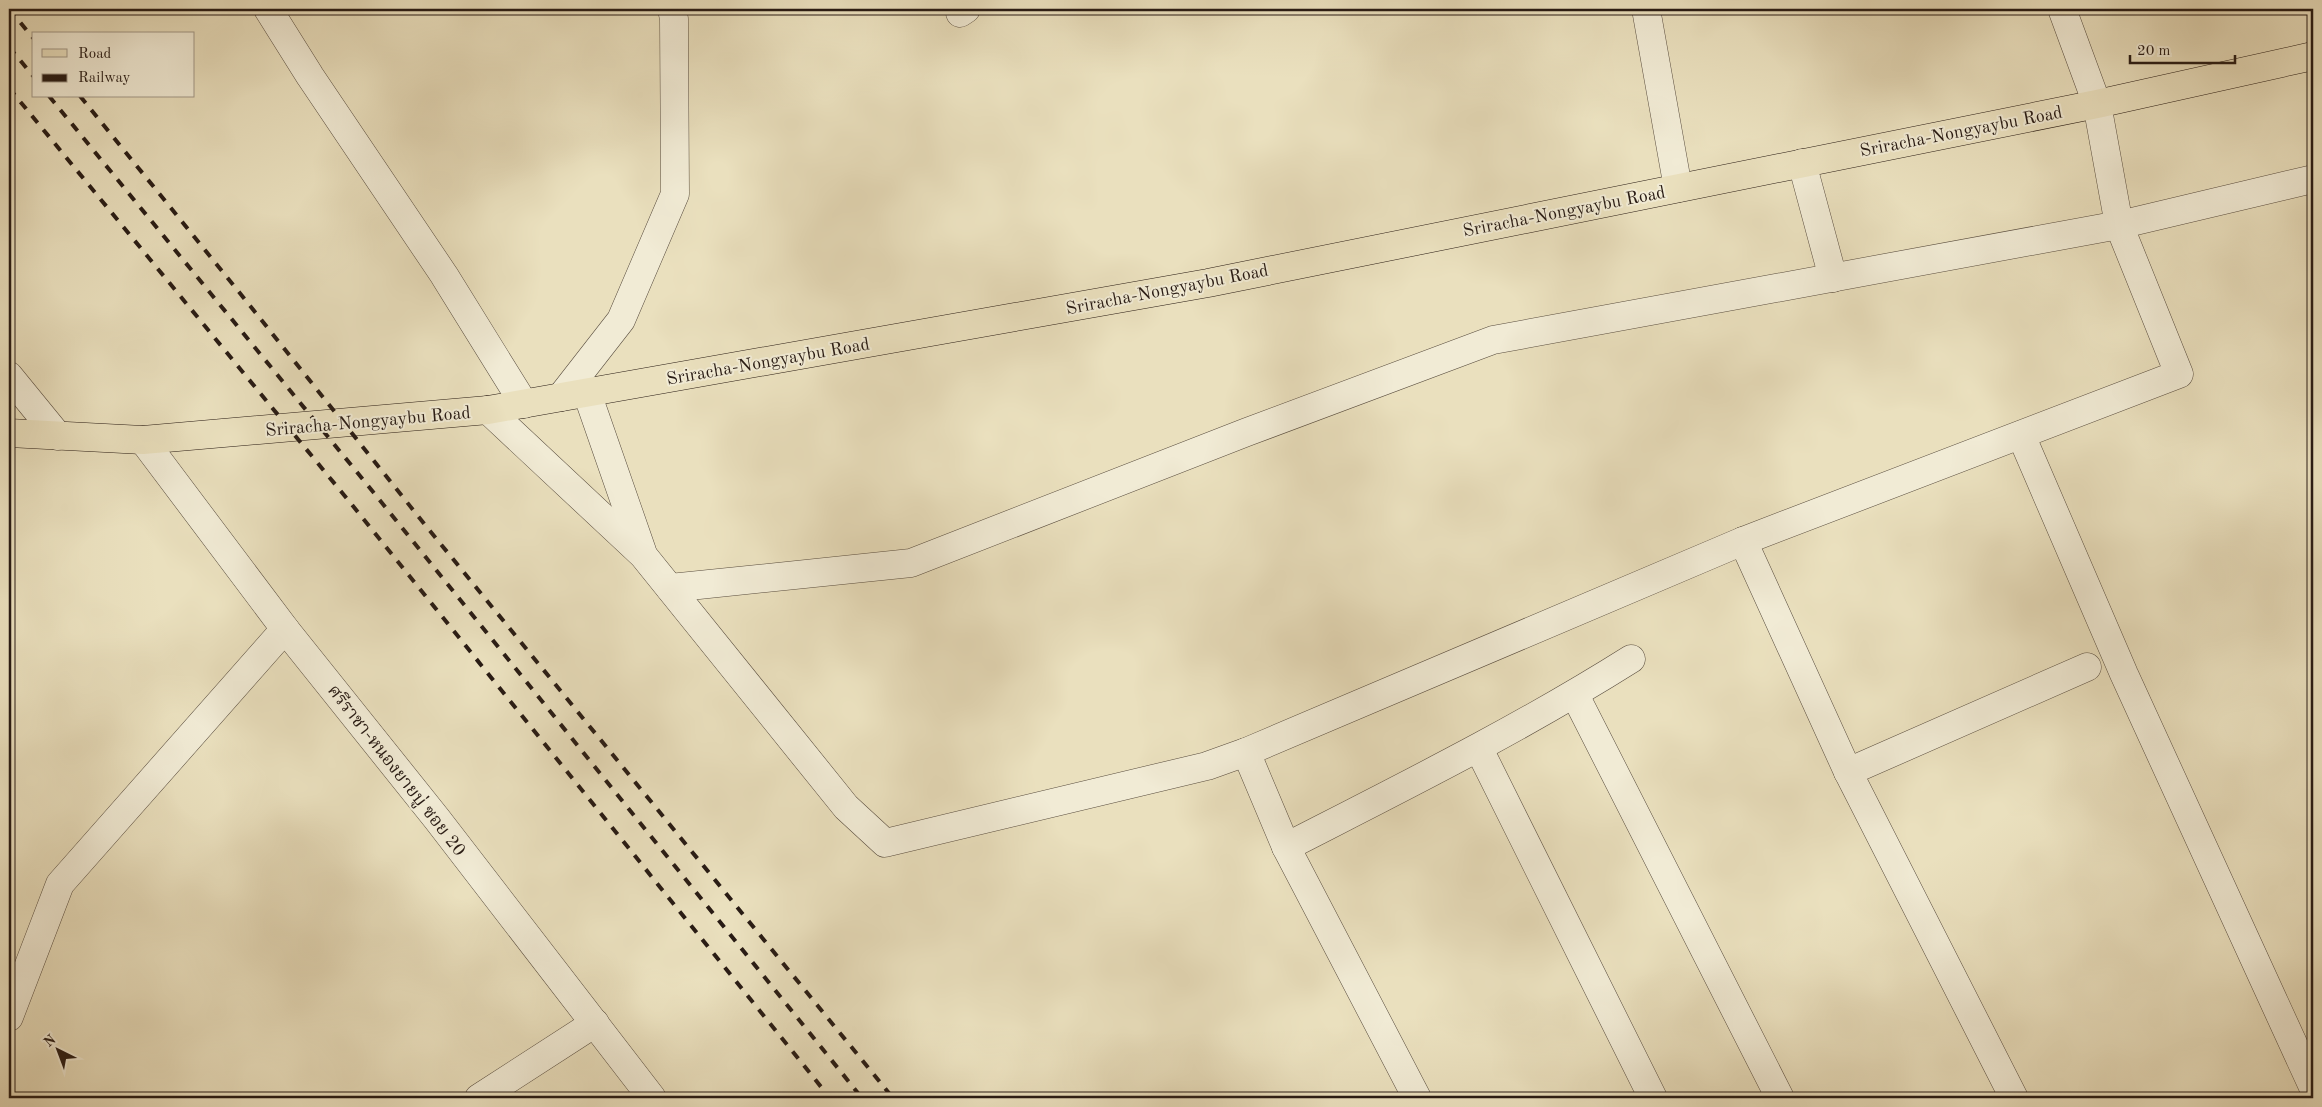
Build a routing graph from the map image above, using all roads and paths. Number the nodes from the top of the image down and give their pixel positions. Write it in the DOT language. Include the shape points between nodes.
graph roads {
  1 [pos="268,9"];
  2 [pos="1646,9"];
  3 [pos="2062,9"];
  4 [pos="678,12"];
  5 [pos="2313,56"];
  6 [pos="2097,104"];
  7 [pos="1802,163"];
  8 [pos="2313,179"];
  9 [pos="1678,188"];
  10 [pos="2119,226"];
  11 [pos="1833,278"];
  12 [pos="9,376"];
  13 [pos="574,395"];
  14 [pos="524,404"];
  15 [pos="488,410"];
  16 [pos="9,433"];
  17 [pos="2021,435"];
  18 [pos="58,436"];
  19 [pos="142,440"];
  20 [pos="1743,541"];
  21 [pos="643,555"];
  22 [pos="670,588"];
  23 [pos="285,629"];
  24 [pos="1631,659"];
  25 [pos="2087,667"];
  26 [pos="1575,695"];
  27 [pos="1479,749"];
  28 [pos="1246,752"];
  29 [pos="1848,772"];
  30 [pos="1286,847"];
  31 [pos="9,1017"];
  32 [pos="594,1023"];
  33 [pos="2313,1087"];
  34 [pos="479,1098"];
  35 [pos="652,1098"];
  36 [pos="1417,1098"];
  37 [pos="1653,1098"];
  38 [pos="1780,1098"];
  39 [pos="2014,1098"];
  1 -- 14 [label="street" via="444,275"];
  2 -- 9 [label="street"];
  3 -- 6 [label="street"];
  4 -- 13 [label="street" via="675,194 620,320"];
  5 -- 6 [label="main road, Sriracha-Nongyaybu Road"];
  6 -- 7 [label="main road, Sriracha-Nongyaybu Road"];
  6 -- 10 [label="street"];
  7 -- 9 [label="main road, Sriracha-Nongyaybu Road"];
  7 -- 11 [label="street"];
  8 -- 10 [label="street"];
  9 -- 13 [label="main road, Sriracha-Nongyaybu Road" via="1208,283"];
  10 -- 11 [label="street"];
  10 -- 17 [label="street" via="2179,374"];
  11 -- 22 [label="street" via="1493,340 911,563"];
  12 -- 18 [label="street"];
  13 -- 14 [label="main road, Sriracha-Nongyaybu Road"];
  13 -- 21 [label="street"];
  14 -- 15 [label="main road, Sriracha-Nongyaybu Road"];
  15 -- 19 [label="main road, Sriracha-Nongyaybu Road"];
  15 -- 21 [label="street"];
  16 -- 18 [label="main road, Sriracha-Nongyaybu Road"];
  17 -- 20 [label="street"];
  17 -- 33 [label="street" via="2124,674"];
  18 -- 19 [label="main road, Sriracha-Nongyaybu Road"];
  19 -- 23 [label="street, ศรีราชา-หนองยายบู่ ซอย 20"];
  20 -- 28 [label="street"];
  20 -- 29 [label="street"];
  21 -- 22 [label="street"];
  22 -- 28 [label="street" via="846,807 885,843 1207,766"];
  23 -- 31 [label="street" via="60,884"];
  23 -- 32 [label="street, ศรีราชา-หนองยายบู่ ซอย 20"];
  24 -- 26 [label="street"];
  25 -- 29 [label="street"];
  26 -- 27 [label="street"];
  26 -- 38 [label="street"];
  27 -- 30 [label="street"];
  27 -- 37 [label="street"];
  28 -- 30 [label="street"];
  29 -- 39 [label="street"];
  30 -- 36 [label="street"];
  32 -- 34 [label="street"];
  32 -- 35 [label="street, ศรีราชา-หนองยายบู่ ซอย 20"];
}
